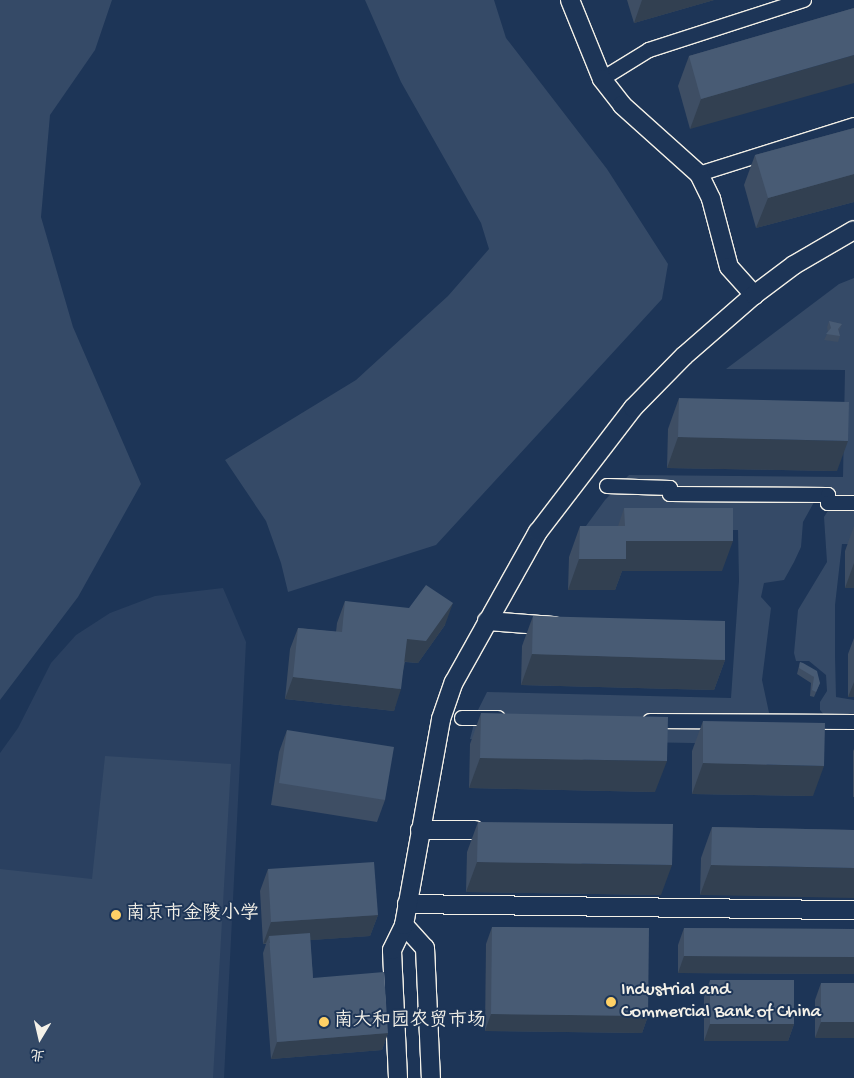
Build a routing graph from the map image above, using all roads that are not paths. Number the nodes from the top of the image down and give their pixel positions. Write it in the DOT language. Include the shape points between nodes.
graph roads {
  1 [pos="570,0"];
  2 [pos="804,0"];
  3 [pos="602,79"];
  4 [pos="854,125"];
  5 [pos="699,174"];
  6 [pos="854,230"];
  7 [pos="754,295"];
  8 [pos="607,486"];
  9 [pos="854,503"];
  10 [pos="487,621"];
  11 [pos="555,626"];
  12 [pos="462,718"];
  13 [pos="510,719"];
  14 [pos="635,721"];
  15 [pos="854,722"];
  16 [pos="420,830"];
  17 [pos="475,830"];
  18 [pos="407,904"];
  19 [pos="854,910"];
  20 [pos="404,925"];
  21 [pos="398,1078"];
  22 [pos="431,1078"];
  1 -- 3 [label="street"];
  2 -- 3 [label="street" via="649,50"];
  3 -- 5 [label="street" via="622,106"];
  4 -- 5 [label="street"];
  5 -- 7 [label="street" via="711,199 729,267"];
  6 -- 7 [label="street" via="794,265"];
  7 -- 10 [label="street" via="684,356 633,408 538,532"];
  8 -- 9 [label="street" via="670,488 670,494 828,496 828,503"];
  10 -- 11 [label="street"];
  10 -- 16 [label="street" via="454,682 441,719"];
  12 -- 13 [label="street"];
  14 -- 15 [label="street"];
  16 -- 17 [label="street"];
  16 -- 18 [label="street"];
  18 -- 19 [label="street"];
  18 -- 20 [label="street"];
  20 -- 21 [label="street" via="392,950"];
  20 -- 22 [label="street" via="425,948"];
}
